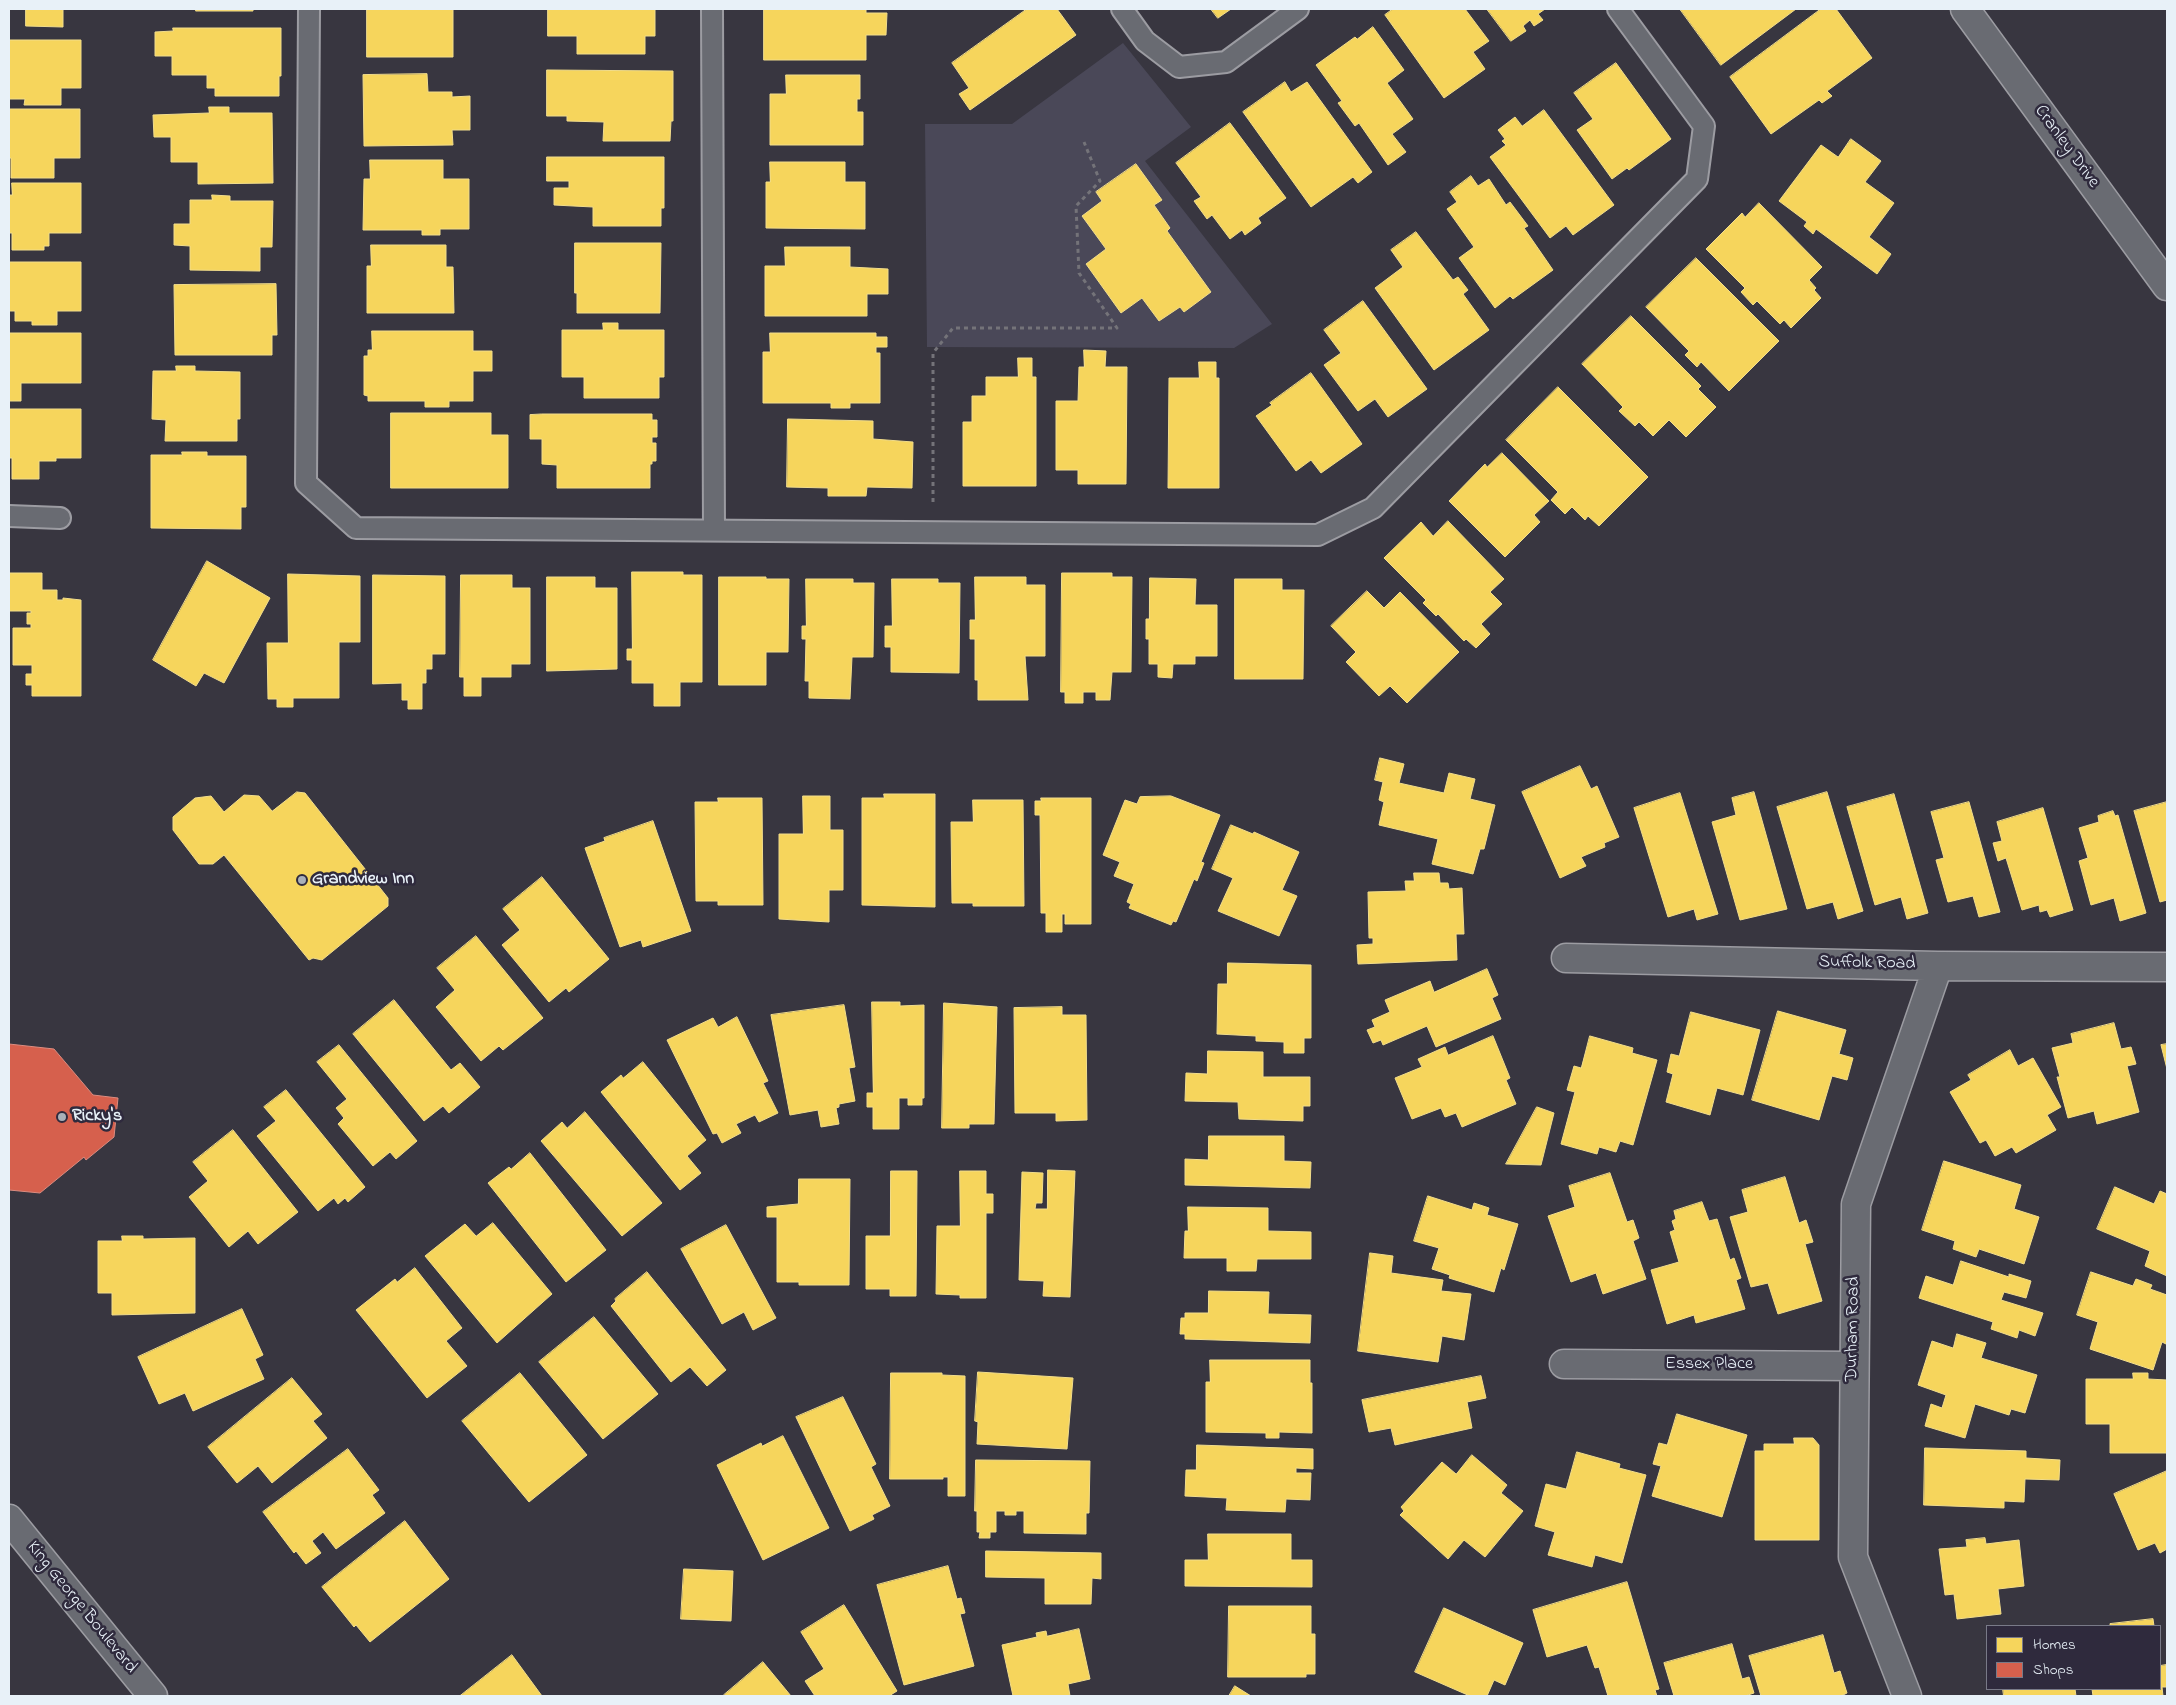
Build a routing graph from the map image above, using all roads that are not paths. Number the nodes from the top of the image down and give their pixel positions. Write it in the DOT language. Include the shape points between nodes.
graph roads {
  1 [pos="310,9"];
  2 [pos="712,9"];
  3 [pos="1122,9"];
  4 [pos="1298,9"];
  5 [pos="1618,9"];
  6 [pos="1965,9"];
  7 [pos="2167,286"];
  8 [pos="9,516"];
  9 [pos="60,518"];
  10 [pos="714,530"];
  11 [pos="1566,958"];
  12 [pos="1938,966"];
  13 [pos="2167,967"];
  14 [pos="1564,1364"];
  15 [pos="1853,1366"];
  16 [pos="9,1519"];
  17 [pos="154,1696"];
  18 [pos="1907,1696"];
  1 -- 10 [label="lane" via="306,483 356,528"];
  2 -- 10 [label="lane"];
  3 -- 4 [label="lane" via="1145,41 1179,67 1226,62"];
  5 -- 10 [label="lane" via="1704,126 1697,180 1373,508 1318,534"];
  6 -- 7 [label="street, Cranley Drive"];
  8 -- 9 [label="lane"];
  11 -- 12 [label="street, Suffolk Road"];
  12 -- 13 [label="street, Suffolk Road"];
  12 -- 15 [label="street, Durham Road" via="1856,1204"];
  14 -- 15 [label="street, Essex Place"];
  15 -- 18 [label="street, Durham Road" via="1853,1557"];
  16 -- 17 [label="street, King George Boulevard"];
}
